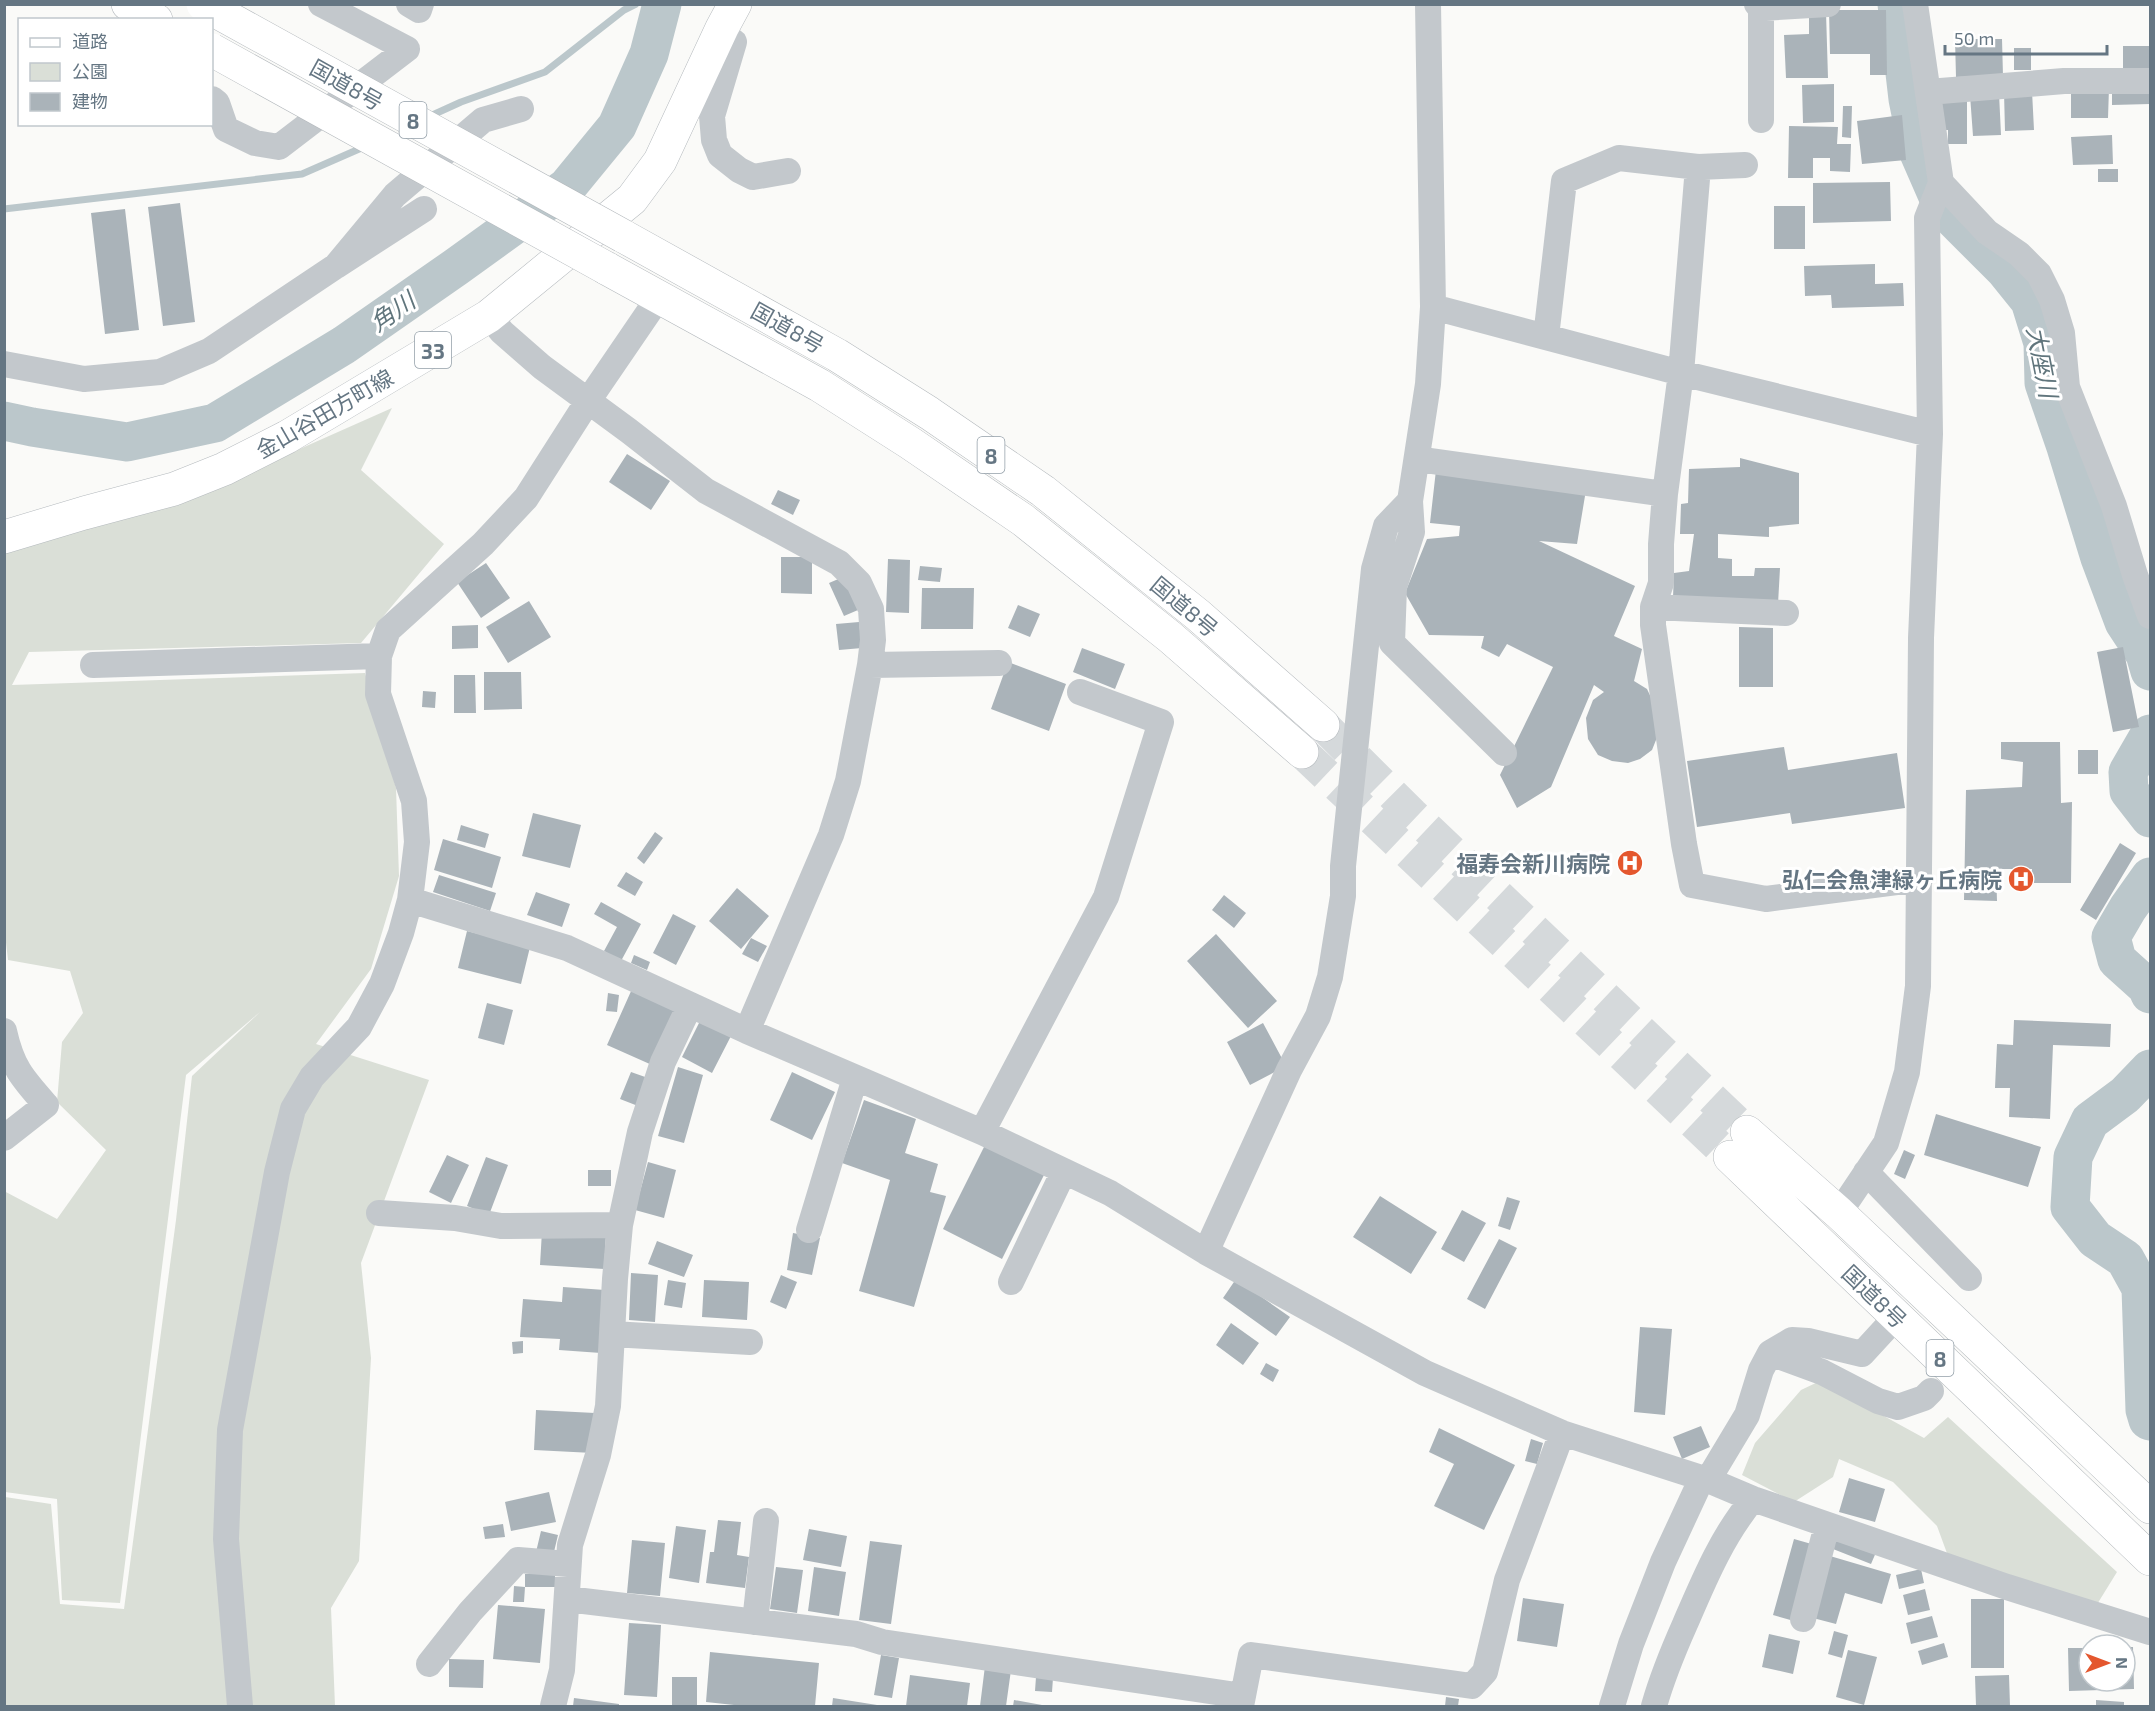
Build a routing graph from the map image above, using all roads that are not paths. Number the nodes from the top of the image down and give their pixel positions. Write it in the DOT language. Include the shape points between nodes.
graph roads {
  1 [pos="128,4"];
  2 [pos="203,4"];
  3 [pos="321,4"];
  4 [pos="409,4"];
  5 [pos="421,4"];
  6 [pos="735,4"];
  7 [pos="1428,4"];
  8 [pos="1828,4"];
  9 [pos="1915,4"];
  10 [pos="1760,6"];
  11 [pos="152,18"];
  12 [pos="719,33"];
  13 [pos="213,51"];
  14 [pos="2151,81"];
  15 [pos="1928,92"];
  16 [pos="213,100"];
  17 [pos="521,109"];
  18 [pos="1761,120"];
  19 [pos="1745,165"];
  20 [pos="1698,166"];
  21 [pos="788,171"];
  22 [pos="1941,183"];
  23 [pos="424,209"];
  24 [pos="336,266"];
  25 [pos="659,297"];
  26 [pos="1432,307"];
  27 [pos="489,316"];
  28 [pos="1546,338"];
  29 [pos="11,355"];
  30 [pos="1681,374"];
  31 [pos="588,401"];
  32 [pos="1930,434"];
  33 [pos="1417,459"];
  34 [pos="1665,495"];
  35 [pos="1410,501"];
  36 [pos="4,537"];
  37 [pos="1653,607"];
  38 [pos="1786,613"];
  39 [pos="2151,616"];
  40 [pos="379,656"];
  41 [pos="999,663"];
  42 [pos="870,664"];
  43 [pos="93,665"];
  44 [pos="1080,692"];
  45 [pos="1323,725"];
  46 [pos="1302,753"];
  47 [pos="1504,753"];
  48 [pos="1920,879"];
  49 [pos="410,900"];
  50 [pos="690,1005"];
  51 [pos="4,1031"];
  52 [pos="747,1031"];
  53 [pos="855,1078"];
  54 [pos="982,1132"];
  55 [pos="4,1138"];
  56 [pos="1064,1171"];
  57 [pos="1866,1172"];
  58 [pos="379,1213"];
  59 [pos="1839,1213"];
  60 [pos="620,1225"];
  61 [pos="809,1230"];
  62 [pos="1206,1252"];
  63 [pos="1969,1278"];
  64 [pos="1011,1282"];
  65 [pos="1896,1317"];
  66 [pos="612,1334"];
  67 [pos="750,1342"];
  68 [pos="1770,1353"];
  69 [pos="1931,1391"];
  70 [pos="1562,1433"];
  71 [pos="1705,1479"];
  72 [pos="1753,1499"];
  73 [pos="2151,1507"];
  74 [pos="766,1521"];
  75 [pos="1827,1525"];
  76 [pos="2151,1559"];
  77 [pos="568,1564"];
  78 [pos="567,1599"];
  79 [pos="1803,1619"];
  80 [pos="755,1622"];
  81 [pos="2151,1632"];
  82 [pos="429,1664"];
  83 [pos="1242,1701"];
  84 [pos="240,1707"];
  85 [pos="553,1707"];
  86 [pos="1612,1707"];
  87 [pos="1654,1707"];
  1 -- 11 [label="main road"];
  2 -- 45 [label="main road, 国道8号 / 8, bridge" via="837,355 929,413 1043,491 1198,615"];
  3 -- 16 [label="street" via="407,49 279,147 255,143 226,129"];
  4 -- 5 [label="street" via="419,10"];
  6 -- 12 [label="main road, 金山谷田方町線 / 33"];
  7 -- 26 [label="street"];
  8 -- 10 [label="street"];
  9 -- 15 [label="street"];
  10 -- 18 [label="street"];
  12 -- 21 [label="street" via="734,42 712,116 720,155 753,177"];
  12 -- 27 [label="main road, 金山谷田方町線 / 33" via="660,161 632,199"];
  13 -- 25 [label="main road, 国道8号 / 8, bridge"];
  14 -- 15 [label="street" via="2064,81"];
  15 -- 22 [label="street"];
  17 -- 24 [label="street" via="483,120 404,187"];
  19 -- 20 [label="street"];
  20 -- 28 [label="street" via="1619,158 1564,181"];
  20 -- 30 [label="street"];
  22 -- 32 [label="street" via="1927,219"];
  22 -- 39 [label="street" via="1987,232 2039,274 2052,300 2062,333 2067,387 2114,506"];
  23 -- 24 [label="street"];
  24 -- 29 [label="street" via="209,351 160,372 84,379"];
  25 -- 31 [label="street"];
  25 -- 46 [label="main road, 国道8号 / 8" via="819,385 1023,520 1170,637"];
  26 -- 28 [label="street"];
  26 -- 33 [label="street" via="1428,384"];
  27 -- 31 [label="street" via="542,367"];
  27 -- 36 [label="main road, 金山谷田方町線 / 33" via="287,437 224,469 174,489"];
  28 -- 30 [label="street"];
  30 -- 32 [label="street"];
  30 -- 34 [label="street"];
  31 -- 40 [label="street" via="526,498 483,544 388,630"];
  31 -- 42 [label="street" via="706,491 839,563 859,583 871,609"];
  32 -- 48 [label="street" via="1921,638"];
  33 -- 34 [label="street"];
  33 -- 35 [label="street"];
  34 -- 37 [label="street" via="1661,583"];
  35 -- 47 [label="street" via="1412,532 1394,587 1392,642"];
  35 -- 62 [label="street" via="1386,526 1374,569 1343,896 1330,977 1318,1016 1289,1070"];
  37 -- 38 [label="street"];
  37 -- 48 [label="street" via="1669,747 1692,885 1766,899"];
  40 -- 43 [label="street"];
  40 -- 49 [label="street" via="378,694 414,801 417,842"];
  41 -- 42 [label="street"];
  42 -- 52 [label="street" via="848,781 831,835"];
  44 -- 54 [label="street" via="1161,722 1106,897"];
  48 -- 57 [label="street" via="1918,986 1907,1072 1886,1143"];
  49 -- 50 [label="street" via="567,948"];
  49 -- 84 [label="street" via="382,984 359,1027 312,1077 293,1109 276,1172 230,1430 226,1539"];
  50 -- 52 [label="street"];
  50 -- 60 [label="street" via="663,1062 640,1132"];
  51 -- 55 [label="street" via="10,1057 46,1105"];
  52 -- 53 [label="street"];
  53 -- 54 [label="street"];
  53 -- 61 [label="street"];
  54 -- 56 [label="street"];
  56 -- 62 [label="street" via="1110,1193"];
  56 -- 64 [label="street"];
  57 -- 59 [label="street"];
  57 -- 63 [label="street"];
  58 -- 60 [label="street" via="455,1218 501,1226"];
  59 -- 65 [label="main road, 国道8号 / 8" via="1738,1145"];
  59 -- 73 [label="main road, 国道8号 / 8"];
  60 -- 66 [label="street"];
  62 -- 70 [label="street" via="1425,1373"];
  65 -- 68 [label="street" via="1862,1354 1792,1340"];
  65 -- 76 [label="main road, 国道8号 / 8"];
  66 -- 67 [label="street"];
  66 -- 77 [label="street" via="608,1406"];
  68 -- 69 [label="street" via="1898,1407 1924,1398"];
  68 -- 71 [label="street" via="1747,1415"];
  70 -- 71 [label="street"];
  70 -- 83 [label="street" via="1507,1580 1485,1672 1472,1686 1251,1655"];
  71 -- 72 [label="street"];
  71 -- 86 [label="street" via="1659,1572"];
  72 -- 75 [label="street"];
  72 -- 87 [label="street" via="1736,1520 1706,1575 1670,1658"];
  74 -- 80 [label="street"];
  75 -- 79 [label="street"];
  75 -- 81 [label="street"];
  77 -- 78 [label="street"];
  77 -- 82 [label="street" via="518,1560"];
  78 -- 80 [label="street"];
  78 -- 85 [label="street" via="562,1671"];
  80 -- 83 [label="street" via="856,1634 882,1642"];
}
